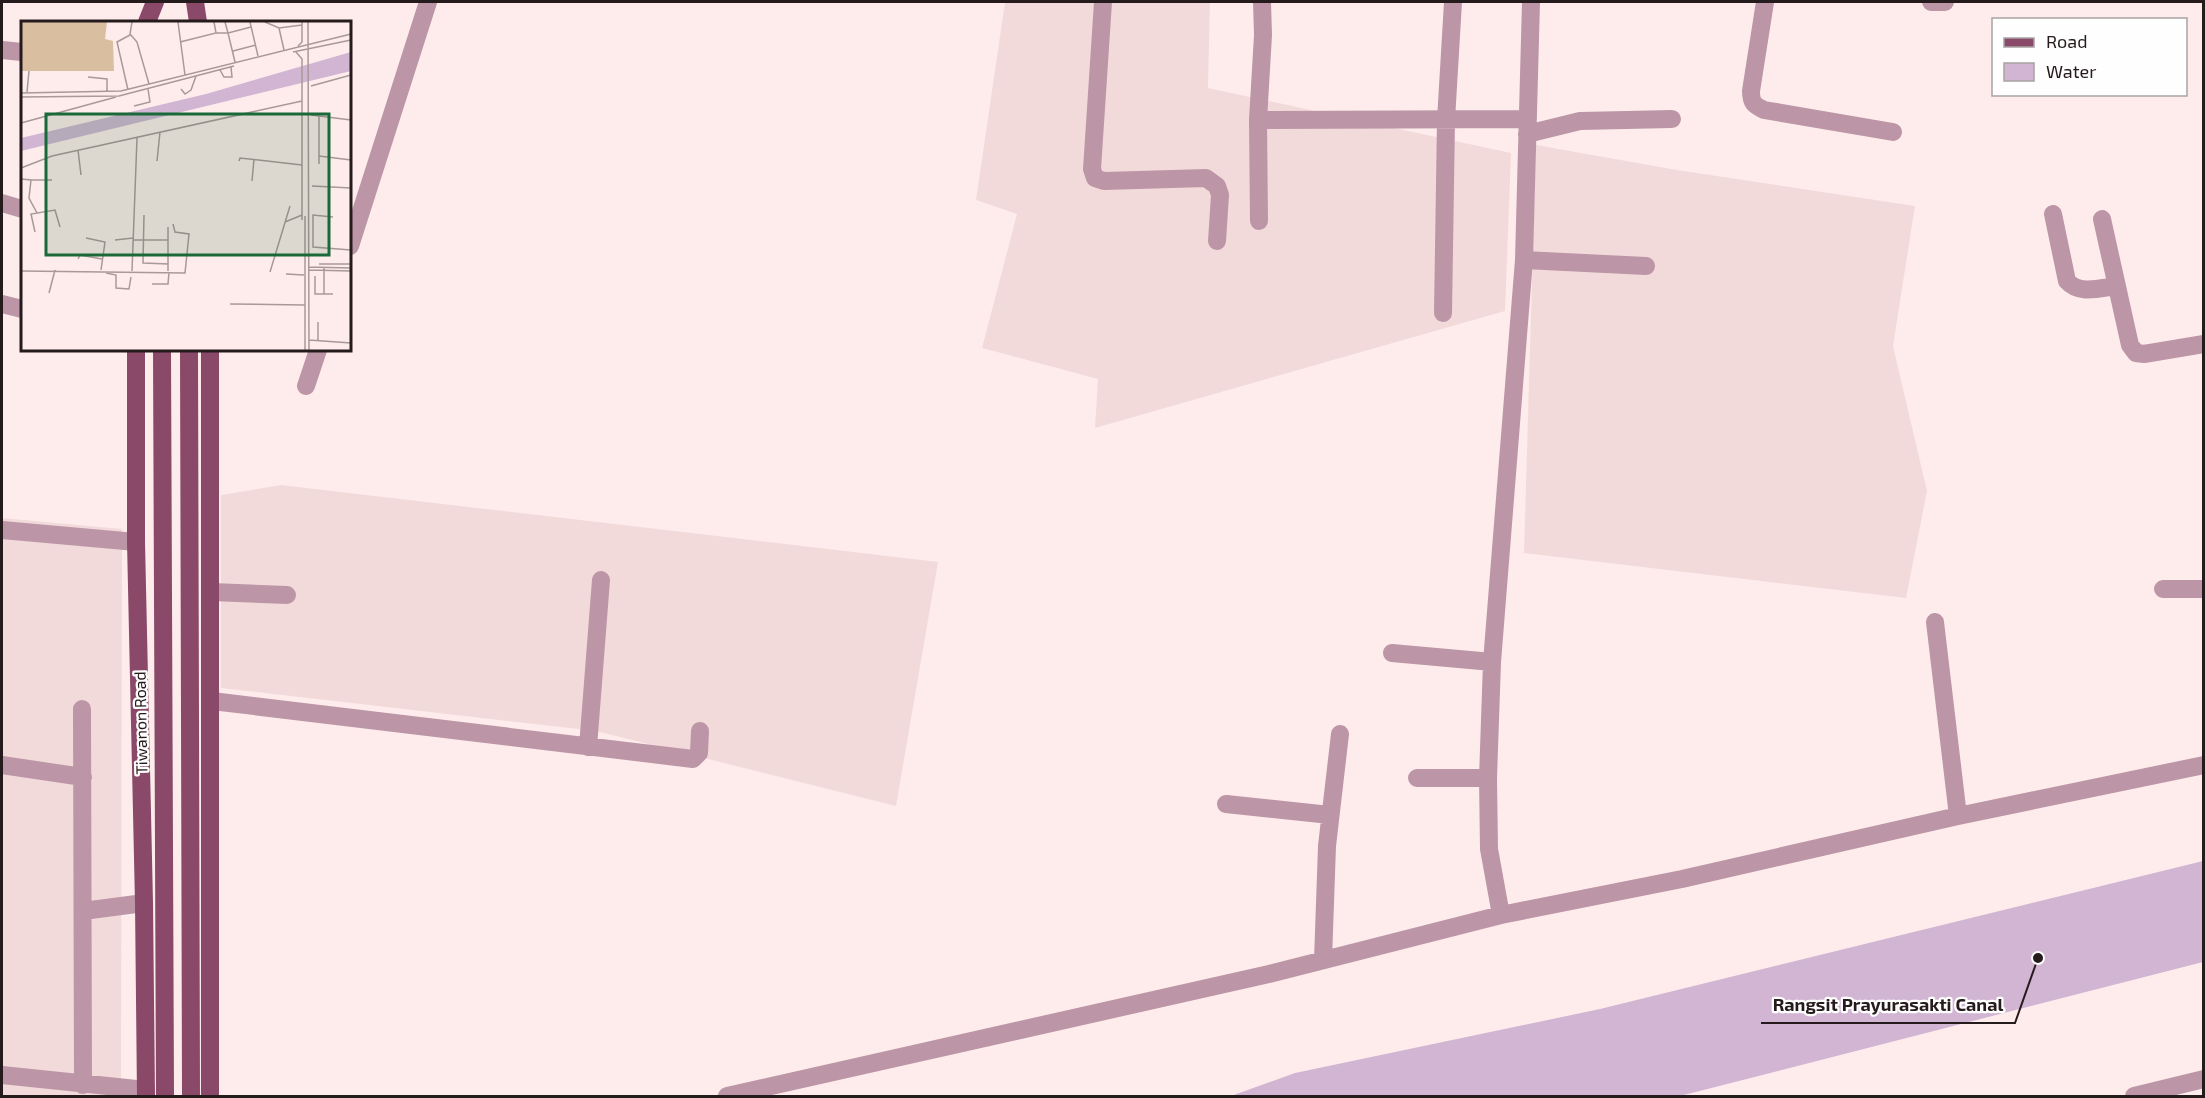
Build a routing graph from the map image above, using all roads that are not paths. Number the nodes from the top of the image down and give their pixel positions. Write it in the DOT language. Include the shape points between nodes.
graph roads {
  1 [pos="156,2"];
  2 [pos="193,2"];
  3 [pos="428,2"];
  4 [pos="1103,2"];
  5 [pos="1262,2"];
  6 [pos="1453,2"];
  7 [pos="1531,2"];
  8 [pos="1765,2"];
  9 [pos="1931,2"];
  10 [pos="1945,2"];
  11 [pos="147,21"];
  12 [pos="158,21"];
  13 [pos="192,21"];
  14 [pos="198,21"];
  15 [pos="2,50"];
  16 [pos="21,52"];
  17 [pos="1672,119"];
  18 [pos="1258,120"];
  19 [pos="1446,120"];
  20 [pos="1528,127"];
  21 [pos="1893,132"];
  22 [pos="2,203"];
  23 [pos="21,209"];
  24 [pos="2053,214"];
  25 [pos="2102,219"];
  26 [pos="1259,221"];
  27 [pos="1218,241"];
  28 [pos="351,243"];
  29 [pos="1524,260"];
  30 [pos="1646,266"];
  31 [pos="2117,286"];
  32 [pos="2,304"];
  33 [pos="21,309"];
  34 [pos="1443,313"];
  35 [pos="2204,344"];
  36 [pos="136,351"];
  37 [pos="162,351"];
  38 [pos="189,351"];
  39 [pos="210,351"];
  40 [pos="318,351"];
  41 [pos="306,386"];
  42 [pos="2,530"];
  43 [pos="136,542"];
  44 [pos="601,580"];
  45 [pos="2163,589"];
  46 [pos="2204,589"];
  47 [pos="212,592"];
  48 [pos="287,595"];
  49 [pos="1935,622"];
  50 [pos="1392,653"];
  51 [pos="1492,662"];
  52 [pos="212,701"];
  53 [pos="82,709"];
  54 [pos="700,731"];
  55 [pos="1340,734"];
  56 [pos="588,747"];
  57 [pos="2,765"];
  58 [pos="2204,765"];
  59 [pos="83,777"];
  60 [pos="1417,778"];
  61 [pos="1488,778"];
  62 [pos="1226,804"];
  63 [pos="1330,815"];
  64 [pos="1958,816"];
  65 [pos="144,903"];
  66 [pos="83,911"];
  67 [pos="1501,915"];
  68 [pos="1323,960"];
  69 [pos="2,1075"];
  70 [pos="2204,1079"];
  71 [pos="83,1085"];
  72 [pos="146,1093"];
  73 [pos="165,1096"];
  74 [pos="191,1096"];
  75 [pos="210,1096"];
  76 [pos="727,1096"];
  77 [pos="2134,1096"];
  1 -- 11 [label="main road"];
  1 -- 12 [label="main road"];
  2 -- 13 [label="main road"];
  2 -- 14 [label="main road"];
  3 -- 28 [label="street"];
  4 -- 27 [label="street" via="1092,169 1095,178 1206,178 1218,186 1220,195"];
  5 -- 18 [label="street"];
  6 -- 19 [label="street"];
  7 -- 20 [label="street"];
  8 -- 21 [label="street" via="1751,91 1754,105 1764,110"];
  9 -- 10 [label="street"];
  15 -- 16 [label="street"];
  17 -- 20 [label="street" via="1608,119"];
  18 -- 19 [label="street"];
  18 -- 26 [label="street"];
  19 -- 20 [label="street"];
  19 -- 34 [label="street"];
  20 -- 29 [label="street"];
  22 -- 23 [label="street"];
  24 -- 31 [label="street" via="2067,281 2072,287 2084,290"];
  25 -- 31 [label="street"];
  29 -- 30 [label="street"];
  29 -- 51 [label="street"];
  31 -- 35 [label="street" via="2130,345 2136,353"];
  32 -- 33 [label="street"];
  36 -- 43 [label="main road, Tiwanon Road"];
  37 -- 73 [label="main road, Tiwanon Road"];
  38 -- 74 [label="main road"];
  39 -- 47 [label="main road"];
  40 -- 41 [label="street"];
  42 -- 43 [label="street"];
  43 -- 65 [label="main road, Tiwanon Road"];
  44 -- 56 [label="street"];
  45 -- 46 [label="street"];
  47 -- 48 [label="street"];
  47 -- 52 [label="main road"];
  49 -- 64 [label="street"];
  50 -- 51 [label="street"];
  51 -- 61 [label="street"];
  52 -- 56 [label="street"];
  52 -- 75 [label="main road"];
  53 -- 59 [label="street"];
  54 -- 56 [label="street" via="699,753 693,759"];
  55 -- 63 [label="street"];
  57 -- 59 [label="street"];
  58 -- 64 [label="street"];
  59 -- 66 [label="street"];
  60 -- 61 [label="street"];
  61 -- 67 [label="street" via="1489,849"];
  62 -- 63 [label="street"];
  63 -- 68 [label="street"];
  64 -- 67 [label="street" via="1682,879"];
  65 -- 66 [label="street"];
  65 -- 72 [label="main road, Tiwanon Road"];
  66 -- 71 [label="street"];
  67 -- 68 [label="street"];
  68 -- 76 [label="street"];
  69 -- 71 [label="street"];
  70 -- 77 [label="street"];
  71 -- 72 [label="street"];
}
